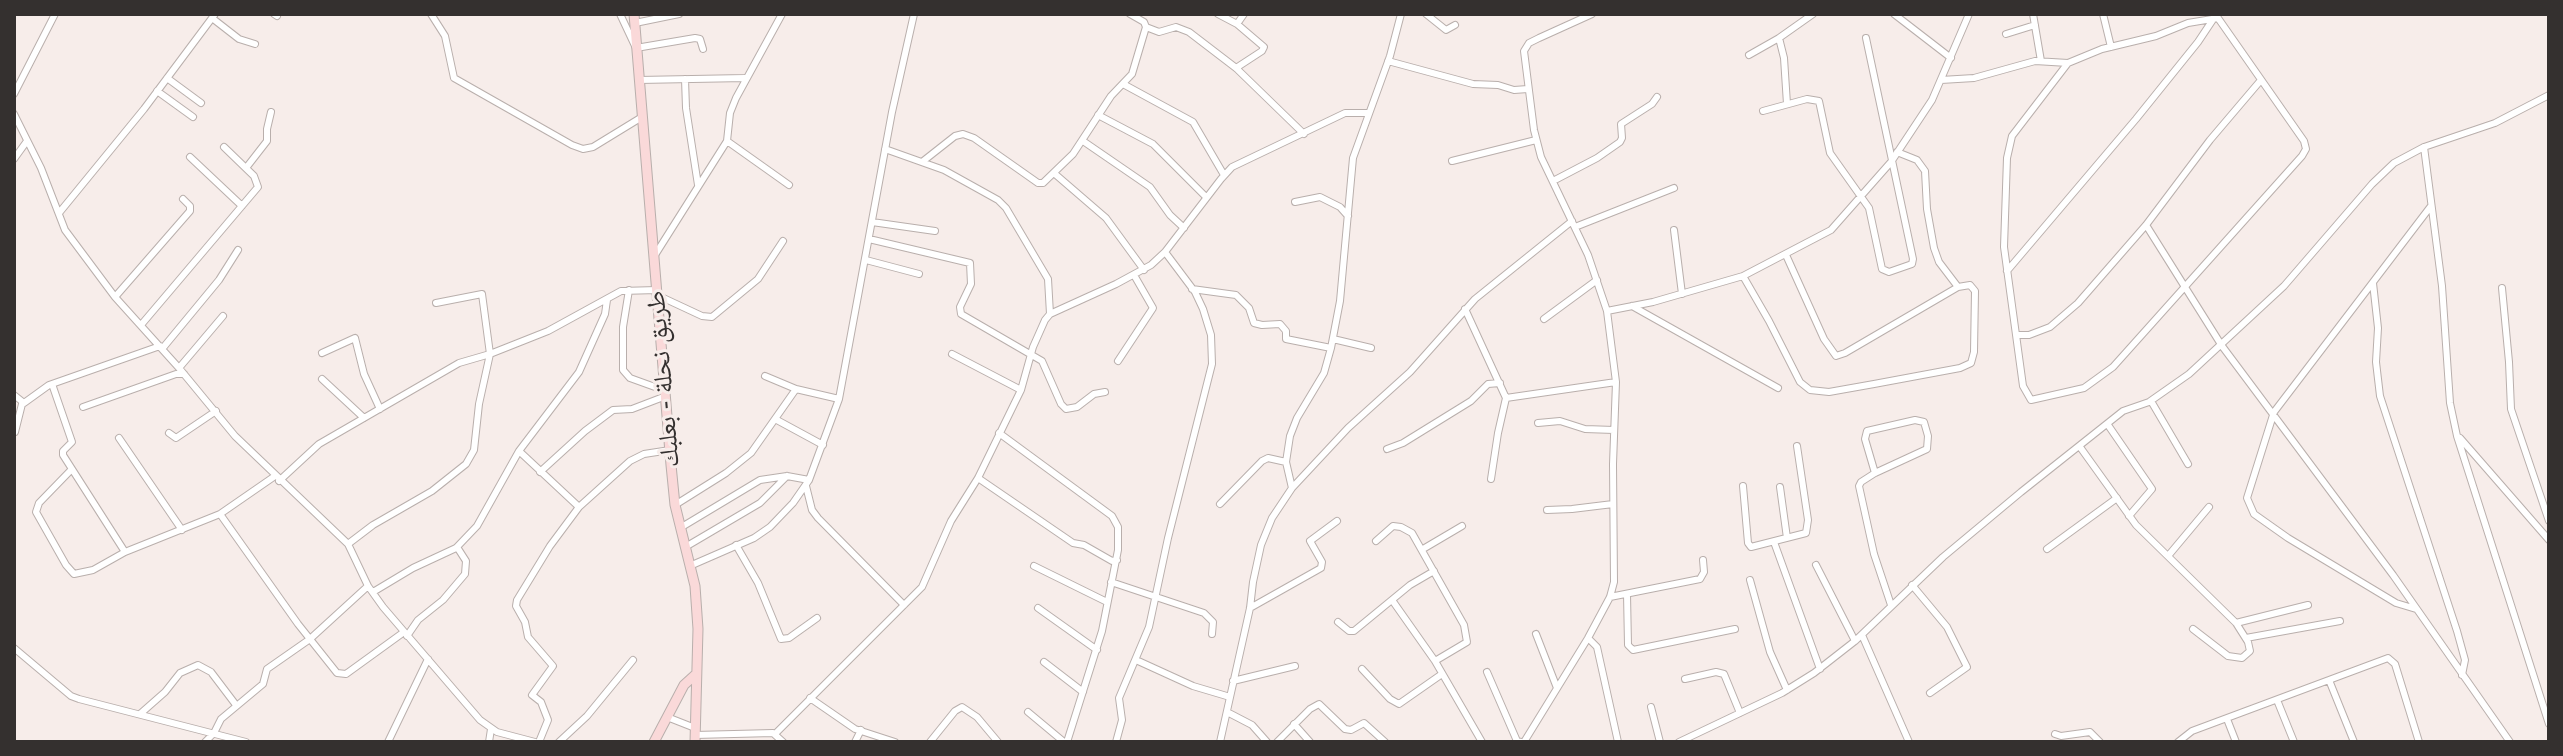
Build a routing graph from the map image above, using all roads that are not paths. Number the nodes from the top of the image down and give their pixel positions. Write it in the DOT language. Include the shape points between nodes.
graph roads {
  1 [pos="55,14"];
  2 [pos="431,14"];
  3 [pos="620,14"];
  4 [pos="679,14"];
  5 [pos="782,14"];
  6 [pos="914,14"];
  7 [pos="1130,14"];
  8 [pos="1218,14"];
  9 [pos="1244,14"];
  10 [pos="1401,14"];
  11 [pos="1426,14"];
  12 [pos="1592,14"];
  13 [pos="1813,14"];
  14 [pos="1894,14"];
  15 [pos="1969,14"];
  16 [pos="2033,14"];
  17 [pos="2103,14"];
  18 [pos="214,16"];
  19 [pos="635,18"];
  20 [pos="2214,18"];
  21 [pos="1237,24"];
  22 [pos="1455,25"];
  23 [pos="2035,25"];
  24 [pos="1146,27"];
  25 [pos="2006,34"];
  26 [pos="1779,38"];
  27 [pos="1866,38"];
  28 [pos="255,44"];
  29 [pos="2111,47"];
  30 [pos="636,48"];
  31 [pos="703,49"];
  32 [pos="1749,55"];
  33 [pos="1951,58"];
  34 [pos="1388,61"];
  35 [pos="2041,61"];
  36 [pos="2068,63"];
  37 [pos="1236,68"];
  38 [pos="167,78"];
  39 [pos="745,78"];
  40 [pos="685,79"];
  41 [pos="639,80"];
  42 [pos="1941,80"];
  43 [pos="2261,80"];
  44 [pos="1123,84"];
  45 [pos="1528,89"];
  46 [pos="157,91"];
  47 [pos="14,94"];
  48 [pos="2549,95"];
  49 [pos="1657,97"];
  50 [pos="201,103"];
  51 [pos="1787,104"];
  52 [pos="1763,111"];
  53 [pos="271,112"];
  54 [pos="1368,113"];
  55 [pos="14,114"];
  56 [pos="1098,115"];
  57 [pos="193,117"];
  58 [pos="642,117"];
  59 [pos="1304,134"];
  60 [pos="1536,140"];
  61 [pos="27,141"];
  62 [pos="727,141"];
  63 [pos="1083,141"];
  64 [pos="224,147"];
  65 [pos="2424,147"];
  66 [pos="885,149"];
  67 [pos="1897,152"];
  68 [pos="190,157"];
  69 [pos="14,159"];
  70 [pos="1452,161"];
  71 [pos="922,162"];
  72 [pos="1891,162"];
  73 [pos="246,168"];
  74 [pos="1055,174"];
  75 [pos="1224,175"];
  76 [pos="1553,181"];
  77 [pos="698,185"];
  78 [pos="789,185"];
  79 [pos="1674,188"];
  80 [pos="1206,197"];
  81 [pos="1861,198"];
  82 [pos="183,199"];
  83 [pos="1295,202"];
  84 [pos="242,206"];
  85 [pos="2431,206"];
  86 [pos="59,213"];
  87 [pos="1348,216"];
  88 [pos="872,222"];
  89 [pos="1573,224"];
  90 [pos="2146,225"];
  91 [pos="1184,228"];
  92 [pos="1674,230"];
  93 [pos="935,231"];
  94 [pos="869,239"];
  95 [pos="783,241"];
  96 [pos="238,250"];
  97 [pos="1165,252"];
  98 [pos="655,255"];
  99 [pos="1786,255"];
  100 [pos="866,260"];
  101 [pos="1144,270"];
  102 [pos="2007,271"];
  103 [pos="919,274"];
  104 [pos="1134,275"];
  105 [pos="1743,276"];
  106 [pos="1597,280"];
  107 [pos="2373,283"];
  108 [pos="1958,287"];
  109 [pos="2502,288"];
  110 [pos="1192,289"];
  111 [pos="2185,289"];
  112 [pos="629,290"];
  113 [pos="657,292"];
  114 [pos="1682,294"];
  115 [pos="115,297"];
  116 [pos="607,300"];
  117 [pos="436,303"];
  118 [pos="1632,306"];
  119 [pos="1465,309"];
  120 [pos="1607,311"];
  121 [pos="1050,314"];
  122 [pos="223,316"];
  123 [pos="1544,319"];
  124 [pos="141,325"];
  125 [pos="2017,335"];
  126 [pos="1333,339"];
  127 [pos="2222,346"];
  128 [pos="161,348"];
  129 [pos="1331,348"];
  130 [pos="1371,348"];
  131 [pos="322,353"];
  132 [pos="490,354"];
  133 [pos="952,354"];
  134 [pos="1032,355"];
  135 [pos="1118,361"];
  136 [pos="182,371"];
  137 [pos="765,376"];
  138 [pos="322,379"];
  139 [pos="1616,382"];
  140 [pos="1500,383"];
  141 [pos="52,384"];
  142 [pos="1778,388"];
  143 [pos="796,389"];
  144 [pos="1021,390"];
  145 [pos="1105,392"];
  146 [pos="667,393"];
  147 [pos="14,395"];
  148 [pos="1506,398"];
  149 [pos="839,399"];
  150 [pos="2151,401"];
  151 [pos="22,404"];
  152 [pos="83,407"];
  153 [pos="380,409"];
  154 [pos="216,411"];
  155 [pos="2274,412"];
  156 [pos="364,418"];
  157 [pos="775,419"];
  158 [pos="1538,423"];
  159 [pos="2108,425"];
  160 [pos="1614,430"];
  161 [pos="15,432"];
  162 [pos="169,433"];
  163 [pos="999,433"];
  164 [pos="2457,436"];
  165 [pos="119,438"];
  166 [pos="823,445"];
  167 [pos="1797,446"];
  168 [pos="2080,447"];
  169 [pos="1387,449"];
  170 [pos="670,450"];
  171 [pos="519,451"];
  172 [pos="1286,462"];
  173 [pos="2188,464"];
  174 [pos="71,470"];
  175 [pos="540,472"];
  176 [pos="1875,473"];
  177 [pos="787,476"];
  178 [pos="277,478"];
  179 [pos="978,478"];
  180 [pos="1491,479"];
  181 [pos="808,483"];
  182 [pos="1743,486"];
  183 [pos="1780,487"];
  184 [pos="1292,488"];
  185 [pos="2117,498"];
  186 [pos="1220,504"];
  187 [pos="1613,504"];
  188 [pos="675,505"];
  189 [pos="579,507"];
  190 [pos="2209,507"];
  191 [pos="1547,510"];
  192 [pos="220,514"];
  193 [pos="2129,516"];
  194 [pos="1337,521"];
  195 [pos="2549,521"];
  196 [pos="1462,526"];
  197 [pos="680,528"];
  198 [pos="182,530"];
  199 [pos="1787,538"];
  200 [pos="2549,540"];
  201 [pos="1376,541"];
  202 [pos="1774,542"];
  203 [pos="348,544"];
  204 [pos="736,545"];
  205 [pos="687,546"];
  206 [pos="457,547"];
  207 [pos="1423,549"];
  208 [pos="2047,549"];
  209 [pos="125,552"];
  210 [pos="2168,556"];
  211 [pos="1117,560"];
  212 [pos="1703,560"];
  213 [pos="692,565"];
  214 [pos="1816,565"];
  215 [pos="1034,566"];
  216 [pos="1434,571"];
  217 [pos="1750,580"];
  218 [pos="1111,582"];
  219 [pos="1912,585"];
  220 [pos="371,589"];
  221 [pos="1627,594"];
  222 [pos="1155,595"];
  223 [pos="1610,597"];
  224 [pos="1392,600"];
  225 [pos="1107,602"];
  226 [pos="904,605"];
  227 [pos="1891,605"];
  228 [pos="2308,605"];
  229 [pos="1038,608"];
  230 [pos="1250,608"];
  231 [pos="2416,609"];
  232 [pos="817,618"];
  233 [pos="2340,621"];
  234 [pos="1338,622"];
  235 [pos="2236,623"];
  236 [pos="1735,629"];
  237 [pos="2193,629"];
  238 [pos="406,634"];
  239 [pos="1212,634"];
  240 [pos="1536,634"];
  241 [pos="1862,635"];
  242 [pos="1588,638"];
  243 [pos="2246,638"];
  244 [pos="310,639"];
  245 [pos="1855,641"];
  246 [pos="14,648"];
  247 [pos="1097,650"];
  248 [pos="428,659"];
  249 [pos="633,660"];
  250 [pos="1136,660"];
  251 [pos="1435,661"];
  252 [pos="1044,662"];
  253 [pos="1295,666"];
  254 [pos="1362,669"];
  255 [pos="1820,669"];
  256 [pos="1487,672"];
  257 [pos="1442,674"];
  258 [pos="695,675"];
  259 [pos="2462,675"];
  260 [pos="1685,679"];
  261 [pos="2329,680"];
  262 [pos="1233,681"];
  263 [pos="1557,688"];
  264 [pos="1787,690"];
  265 [pos="1083,692"];
  266 [pos="1930,693"];
  267 [pos="1230,697"];
  268 [pos="810,698"];
  269 [pos="2277,700"];
  270 [pos="236,705"];
  271 [pos="1651,707"];
  272 [pos="1028,712"];
  273 [pos="1227,712"];
  274 [pos="1740,713"];
  275 [pos="140,714"];
  276 [pos="667,717"];
  277 [pos="2227,719"];
  278 [pos="1294,724"];
  279 [pos="2549,724"];
  280 [pos="491,729"];
  281 [pos="861,730"];
  282 [pos="214,733"];
  283 [pos="773,733"];
  284 [pos="2055,734"];
  285 [pos="695,735"];
  286 [pos="1220,739"];
  287 [pos="205,742"];
  288 [pos="246,742"];
  289 [pos="388,742"];
  290 [pos="489,742"];
  291 [pos="537,742"];
  292 [pos="559,742"];
  293 [pos="654,742"];
  294 [pos="770,742"];
  295 [pos="783,742"];
  296 [pos="855,742"];
  297 [pos="895,742"];
  298 [pos="930,742"];
  299 [pos="998,742"];
  300 [pos="1066,742"];
  301 [pos="1116,742"];
  302 [pos="1226,742"];
  303 [pos="1267,742"];
  304 [pos="1277,742"];
  305 [pos="1310,742"];
  306 [pos="1385,742"];
  307 [pos="1482,742"];
  308 [pos="1523,742"];
  309 [pos="1618,742"];
  310 [pos="1660,742"];
  311 [pos="1679,742"];
  312 [pos="1909,742"];
  313 [pos="2100,742"];
  314 [pos="2178,742"];
  315 [pos="2236,742"];
  316 [pos="2294,742"];
  317 [pos="2354,742"];
  318 [pos="2419,742"];
  319 [pos="2510,742"];
  1 -- 47 [label="street"];
  2 -- 58 [label="street" via="445,36 454,78 572,145 593,147"];
  3 -- 30 [label="street"];
  4 -- 19 [label="street"];
  5 -- 39 [label="street"];
  6 -- 66 [label="street"];
  7 -- 24 [label="street"];
  8 -- 21 [label="street"];
  9 -- 21 [label="street"];
  10 -- 34 [label="street"];
  11 -- 22 [label="street" via="1446,30"];
  12 -- 45 [label="street" via="1526,46"];
  13 -- 26 [label="street"];
  14 -- 33 [label="street"];
  15 -- 33 [label="street"];
  16 -- 23 [label="street"];
  17 -- 29 [label="street"];
  18 -- 28 [label="street"];
  18 -- 38 [label="street"];
  19 -- 30 [label="street, طريق نحلة - بعلبك"];
  20 -- 29 [label="street"];
  20 -- 43 [label="street" via="2224,23"];
  20 -- 102 [label="street"];
  21 -- 37 [label="street" via="1264,49"];
  23 -- 25 [label="street"];
  23 -- 35 [label="street"];
  24 -- 37 [label="street" via="1162,33 1184,29"];
  24 -- 44 [label="street" via="1132,74"];
  26 -- 32 [label="street"];
  26 -- 51 [label="street"];
  27 -- 72 [label="street"];
  29 -- 36 [label="street"];
  30 -- 31 [label="street" via="695,38"];
  30 -- 41 [label="street, طريق نحلة - بعلبك"];
  33 -- 42 [label="street"];
  34 -- 45 [label="street" via="1473,84"];
  34 -- 54 [label="street"];
  35 -- 36 [label="street"];
  35 -- 42 [label="street" via="1974,78"];
  36 -- 102 [label="street" via="2009,143"];
  37 -- 59 [label="street"];
  38 -- 46 [label="street"];
  38 -- 50 [label="street"];
  39 -- 40 [label="street"];
  39 -- 62 [label="street" via="730,113"];
  40 -- 41 [label="street"];
  40 -- 77 [label="street"];
  41 -- 58 [label="street, طريق نحلة - بعلبك"];
  42 -- 67 [label="street"];
  43 -- 90 [label="street"];
  43 -- 111 [label="street" via="2306,149"];
  44 -- 56 [label="street"];
  44 -- 75 [label="street" via="1193,122"];
  45 -- 60 [label="street"];
  46 -- 57 [label="street"];
  46 -- 86 [label="street"];
  48 -- 65 [label="street" via="2495,123"];
  49 -- 76 [label="street" via="1621,124 1620,142"];
  51 -- 52 [label="street"];
  51 -- 81 [label="street" via="1819,101 1830,153"];
  53 -- 73 [label="street" via="267,141"];
  54 -- 59 [label="street" via="1345,113"];
  54 -- 87 [label="street" via="1353,158"];
  55 -- 61 [label="street"];
  56 -- 63 [label="street"];
  56 -- 80 [label="street" via="1153,144"];
  58 -- 98 [label="street, طريق نحلة - بعلبك"];
  59 -- 75 [label="street"];
  60 -- 70 [label="street"];
  60 -- 76 [label="street"];
  61 -- 69 [label="street"];
  61 -- 86 [label="street"];
  62 -- 77 [label="street"];
  62 -- 78 [label="street"];
  63 -- 74 [label="street"];
  63 -- 91 [label="street" via="1150,187"];
  64 -- 73 [label="street"];
  65 -- 85 [label="street"];
  65 -- 127 [label="street" via="2394,163 2372,184 2284,286"];
  66 -- 71 [label="street"];
  66 -- 88 [label="street"];
  67 -- 72 [label="street"];
  67 -- 108 [label="street" via="1917,160 1925,171 1934,248"];
  68 -- 84 [label="street"];
  71 -- 74 [label="street" via="963,134 1038,183"];
  71 -- 121 [label="street" via="976,186 1006,208 1048,279"];
  72 -- 81 [label="street"];
  72 -- 81 [label="street" via="1912,264 1883,270 1869,208"];
  73 -- 84 [label="street" via="258,187"];
  74 -- 101 [label="street" via="1106,218"];
  75 -- 80 [label="street"];
  76 -- 89 [label="street"];
  77 -- 98 [label="street"];
  79 -- 89 [label="street"];
  80 -- 91 [label="street"];
  81 -- 99 [label="street" via="1831,230"];
  82 -- 115 [label="street" via="190,211"];
  83 -- 87 [label="street" via="1320,197"];
  84 -- 124 [label="street"];
  85 -- 107 [label="street"];
  85 -- 164 [label="street"];
  86 -- 115 [label="street" via="65,230"];
  87 -- 126 [label="street"];
  88 -- 93 [label="street"];
  88 -- 94 [label="street"];
  89 -- 106 [label="street"];
  89 -- 119 [label="street"];
  90 -- 111 [label="street"];
  90 -- 125 [label="street" via="2062,318 2042,331"];
  91 -- 97 [label="street"];
  92 -- 114 [label="street"];
  94 -- 100 [label="street"];
  94 -- 134 [label="street" via="970,263 971,284 960,312"];
  95 -- 113 [label="street" via="758,279 712,317"];
  96 -- 128 [label="street"];
  97 -- 101 [label="street"];
  97 -- 110 [label="street"];
  98 -- 113 [label="street, طريق نحلة - بعلبك"];
  99 -- 105 [label="street"];
  99 -- 108 [label="street" via="1836,356"];
  100 -- 103 [label="street"];
  100 -- 149 [label="street"];
  101 -- 104 [label="street"];
  102 -- 125 [label="street"];
  104 -- 121 [label="street"];
  104 -- 135 [label="street" via="1153,308"];
  105 -- 108 [label="street" via="1800,382 1817,391 1968,365 1974,352 1975,291 1970,285"];
  105 -- 114 [label="street"];
  106 -- 120 [label="street"];
  106 -- 123 [label="street"];
  107 -- 155 [label="street"];
  107 -- 259 [label="street" via="2380,396 2457,631 2465,660"];
  109 -- 195 [label="street" via="2511,409"];
  110 -- 129 [label="street" via="1236,295 1254,323 1280,324 1286,339"];
  110 -- 222 [label="street" via="1207,321 1212,364"];
  111 -- 125 [label="street" via="2094,383 2036,401 2023,386"];
  111 -- 127 [label="street"];
  112 -- 113 [label="street"];
  112 -- 116 [label="street"];
  112 -- 146 [label="street" via="623,370"];
  113 -- 146 [label="street, طريق نحلة - بعلبك"];
  114 -- 118 [label="street"];
  115 -- 124 [label="street"];
  116 -- 132 [label="street"];
  116 -- 171 [label="street" via="579,372"];
  117 -- 132 [label="street" via="482,294"];
  118 -- 120 [label="street"];
  118 -- 142 [label="street"];
  119 -- 140 [label="street"];
  119 -- 184 [label="street" via="1410,372"];
  120 -- 139 [label="street"];
  121 -- 134 [label="street"];
  122 -- 136 [label="street"];
  124 -- 128 [label="street"];
  126 -- 129 [label="street"];
  126 -- 130 [label="street"];
  127 -- 150 [label="street"];
  127 -- 155 [label="street"];
  128 -- 136 [label="street"];
  128 -- 141 [label="street"];
  129 -- 172 [label="street" via="1324,373 1297,418"];
  131 -- 153 [label="street" via="355,338"];
  132 -- 153 [label="street" via="459,363"];
  132 -- 203 [label="street" via="474,450 466,464"];
  133 -- 144 [label="street"];
  134 -- 144 [label="street"];
  134 -- 145 [label="street" via="1042,361 1066,409"];
  136 -- 152 [label="street"];
  136 -- 154 [label="street"];
  137 -- 143 [label="street"];
  138 -- 156 [label="street"];
  139 -- 148 [label="street"];
  139 -- 160 [label="street"];
  140 -- 148 [label="street"];
  140 -- 169 [label="street" via="1488,384 1471,401"];
  141 -- 151 [label="street"];
  141 -- 174 [label="street" via="72,442 63,453"];
  143 -- 149 [label="street"];
  143 -- 157 [label="street"];
  144 -- 163 [label="street"];
  146 -- 170 [label="street, طريق نحلة - بعلبك"];
  146 -- 175 [label="street" via="632,409 613,410"];
  147 -- 151 [label="street"];
  148 -- 180 [label="street"];
  149 -- 166 [label="street"];
  150 -- 159 [label="street" via="2128,409"];
  150 -- 173 [label="street"];
  151 -- 161 [label="street"];
  153 -- 156 [label="street"];
  154 -- 162 [label="street" via="176,438"];
  154 -- 178 [label="street"];
  155 -- 231 [label="street"];
  155 -- 231 [label="street" via="2248,493 2251,510 2387,598"];
  156 -- 178 [label="street" via="310,450"];
  157 -- 166 [label="street"];
  157 -- 188 [label="street" via="738,464"];
  158 -- 160 [label="street" via="1560,421"];
  159 -- 168 [label="street"];
  159 -- 193 [label="street" via="2152,489"];
  160 -- 187 [label="street"];
  163 -- 179 [label="street"];
  163 -- 211 [label="street" via="1112,516 1120,539"];
  164 -- 200 [label="street"];
  164 -- 279 [label="street"];
  165 -- 198 [label="street"];
  166 -- 181 [label="street"];
  167 -- 199 [label="street" via="1808,527 1806,533"];
  168 -- 185 [label="street"];
  168 -- 219 [label="street"];
  170 -- 188 [label="street, طريق نحلة - بعلبك"];
  170 -- 189 [label="street" via="630,461"];
  171 -- 175 [label="street"];
  171 -- 206 [label="street" via="487,511"];
  172 -- 184 [label="street"];
  172 -- 186 [label="street" via="1262,461"];
  174 -- 209 [label="street"];
  174 -- 209 [label="street" via="36,510 66,565 79,574"];
  175 -- 189 [label="street"];
  176 -- 176 [label="street" via="1867,431 1924,422 1927,449"];
  176 -- 227 [label="street" via="1859,486"];
  177 -- 181 [label="street"];
  177 -- 197 [label="street" via="760,480"];
  177 -- 205 [label="street" via="760,503"];
  178 -- 192 [label="street"];
  178 -- 203 [label="street"];
  179 -- 211 [label="street" via="1073,543"];
  179 -- 226 [label="street" via="951,521 928,577"];
  181 -- 204 [label="street" via="770,527"];
  181 -- 226 [label="street" via="818,518"];
  182 -- 202 [label="street" via="1750,545"];
  183 -- 199 [label="street"];
  184 -- 230 [label="street" via="1261,545"];
  185 -- 193 [label="street"];
  185 -- 208 [label="street"];
  187 -- 191 [label="street"];
  187 -- 223 [label="street"];
  188 -- 197 [label="street, طريق نحلة - بعلبك"];
  189 -- 291 [label="street" via="516,602 528,637 553,666 532,695 547,715"];
  190 -- 210 [label="street"];
  192 -- 198 [label="street"];
  192 -- 244 [label="street"];
  193 -- 210 [label="street"];
  194 -- 230 [label="street" via="1310,541 1321,568"];
  196 -- 207 [label="street"];
  197 -- 205 [label="street, طريق نحلة - بعلبك"];
  198 -- 209 [label="street"];
  199 -- 202 [label="street"];
  201 -- 207 [label="street" via="1399,526"];
  202 -- 255 [label="street"];
  203 -- 220 [label="street"];
  204 -- 213 [label="street"];
  204 -- 232 [label="street" via="781,639"];
  205 -- 213 [label="street, طريق نحلة - بعلبك"];
  206 -- 220 [label="street"];
  206 -- 238 [label="street" via="466,561 465,574"];
  207 -- 216 [label="street"];
  210 -- 235 [label="street"];
  211 -- 218 [label="street"];
  212 -- 221 [label="street" via="1700,579"];
  213 -- 258 [label="street, طريق نحلة - بعلبك" via="698,629"];
  214 -- 245 [label="street"];
  215 -- 225 [label="street"];
  216 -- 224 [label="street"];
  216 -- 251 [label="street" via="1468,639"];
  217 -- 264 [label="street"];
  218 -- 222 [label="street"];
  218 -- 225 [label="street"];
  219 -- 227 [label="street"];
  219 -- 266 [label="street" via="1947,627 1967,667"];
  220 -- 238 [label="street"];
  220 -- 244 [label="street"];
  221 -- 223 [label="street"];
  221 -- 236 [label="street" via="1628,645 1633,650"];
  222 -- 239 [label="street" via="1208,616"];
  222 -- 250 [label="street"];
  223 -- 242 [label="street"];
  224 -- 234 [label="street" via="1354,631"];
  224 -- 251 [label="street"];
  225 -- 247 [label="street"];
  226 -- 268 [label="street"];
  227 -- 241 [label="street"];
  228 -- 235 [label="street"];
  229 -- 247 [label="street"];
  230 -- 262 [label="street"];
  231 -- 259 [label="street"];
  233 -- 243 [label="street"];
  235 -- 243 [label="street"];
  237 -- 243 [label="street" via="2231,657 2249,654"];
  238 -- 244 [label="street" via="341,675"];
  238 -- 248 [label="street"];
  240 -- 263 [label="street"];
  241 -- 245 [label="street"];
  241 -- 312 [label="street"];
  242 -- 263 [label="street"];
  242 -- 309 [label="street" via="1597,647"];
  244 -- 270 [label="street" via="267,669 263,684"];
  245 -- 255 [label="street"];
  246 -- 275 [label="street" via="71,696"];
  247 -- 265 [label="street"];
  248 -- 280 [label="street"];
  248 -- 289 [label="street"];
  249 -- 292 [label="street"];
  250 -- 267 [label="street"];
  250 -- 301 [label="street" via="1119,698 1122,720"];
  251 -- 257 [label="street"];
  252 -- 265 [label="street"];
  253 -- 262 [label="street"];
  254 -- 257 [label="street" via="1399,704"];
  255 -- 264 [label="street"];
  256 -- 308 [label="street" via="1517,741"];
  257 -- 307 [label="street"];
  258 -- 276 [label="street"];
  258 -- 285 [label="street, طريق نحلة - بعلبك"];
  259 -- 319 [label="street"];
  260 -- 274 [label="street" via="1724,674"];
  261 -- 269 [label="street"];
  261 -- 317 [label="street"];
  261 -- 318 [label="street" via="2383,659 2393,661"];
  262 -- 267 [label="street"];
  263 -- 308 [label="street"];
  264 -- 274 [label="street"];
  265 -- 300 [label="street"];
  267 -- 273 [label="street"];
  268 -- 281 [label="street"];
  268 -- 283 [label="street"];
  269 -- 277 [label="street"];
  269 -- 316 [label="street"];
  270 -- 275 [label="street" via="211,672 198,665 180,673"];
  270 -- 282 [label="street"];
  271 -- 310 [label="street"];
  272 -- 300 [label="street"];
  273 -- 286 [label="street"];
  273 -- 303 [label="street" via="1252,725"];
  274 -- 311 [label="street"];
  275 -- 282 [label="street"];
  276 -- 285 [label="street"];
  276 -- 293 [label="street"];
  277 -- 314 [label="street" via="2192,731"];
  277 -- 315 [label="street"];
  278 -- 304 [label="street"];
  278 -- 305 [label="street"];
  278 -- 306 [label="street" via="1319,704 1345,729 1364,723"];
  280 -- 290 [label="street"];
  280 -- 291 [label="street"];
  281 -- 296 [label="street"];
  281 -- 297 [label="street"];
  282 -- 287 [label="street"];
  282 -- 288 [label="street"];
  283 -- 285 [label="street"];
  283 -- 294 [label="street"];
  283 -- 295 [label="street"];
  284 -- 313 [label="street" via="2090,732"];
  286 -- 302 [label="street"];
  298 -- 299 [label="street" via="962,707"];
}
